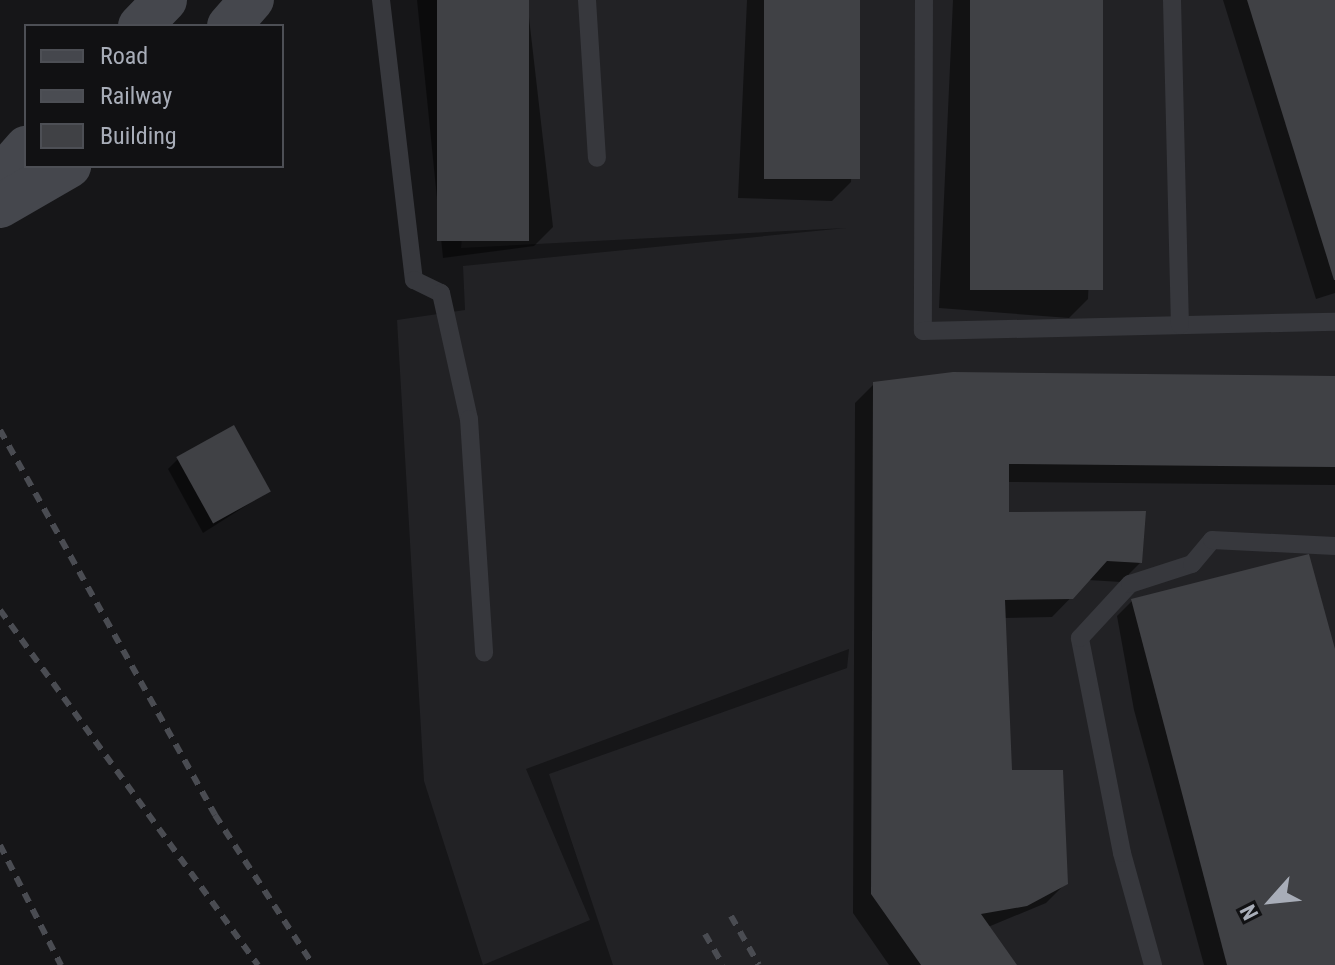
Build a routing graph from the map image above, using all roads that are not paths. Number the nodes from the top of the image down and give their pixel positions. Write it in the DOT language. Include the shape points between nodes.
graph roads {
  1 [pos="165,0"];
  2 [pos="252,0"];
  3 [pos="381,0"];
  4 [pos="587,0"];
  5 [pos="924,0"];
  6 [pos="1172,0"];
  7 [pos="142,24"];
  8 [pos="231,24"];
  9 [pos="24,150"];
  10 [pos="597,158"];
  11 [pos="66,168"];
  12 [pos="0,178"];
  13 [pos="0,206"];
  14 [pos="1335,322"];
  15 [pos="1180,325"];
  16 [pos="1335,546"];
  17 [pos="484,653"];
  18 [pos="1153,965"];
  1 -- 7 [label="main road"];
  2 -- 8 [label="main road"];
  3 -- 17 [label="lane" via="414,280 441,293 469,419"];
  4 -- 10 [label="lane"];
  5 -- 15 [label="lane" via="923,331"];
  6 -- 15 [label="lane"];
  9 -- 12 [label="main road"];
  11 -- 13 [label="main road"];
  14 -- 15 [label="lane"];
  16 -- 18 [label="lane" via="1212,540 1192,564 1130,584 1080,638 1122,853"];
}
